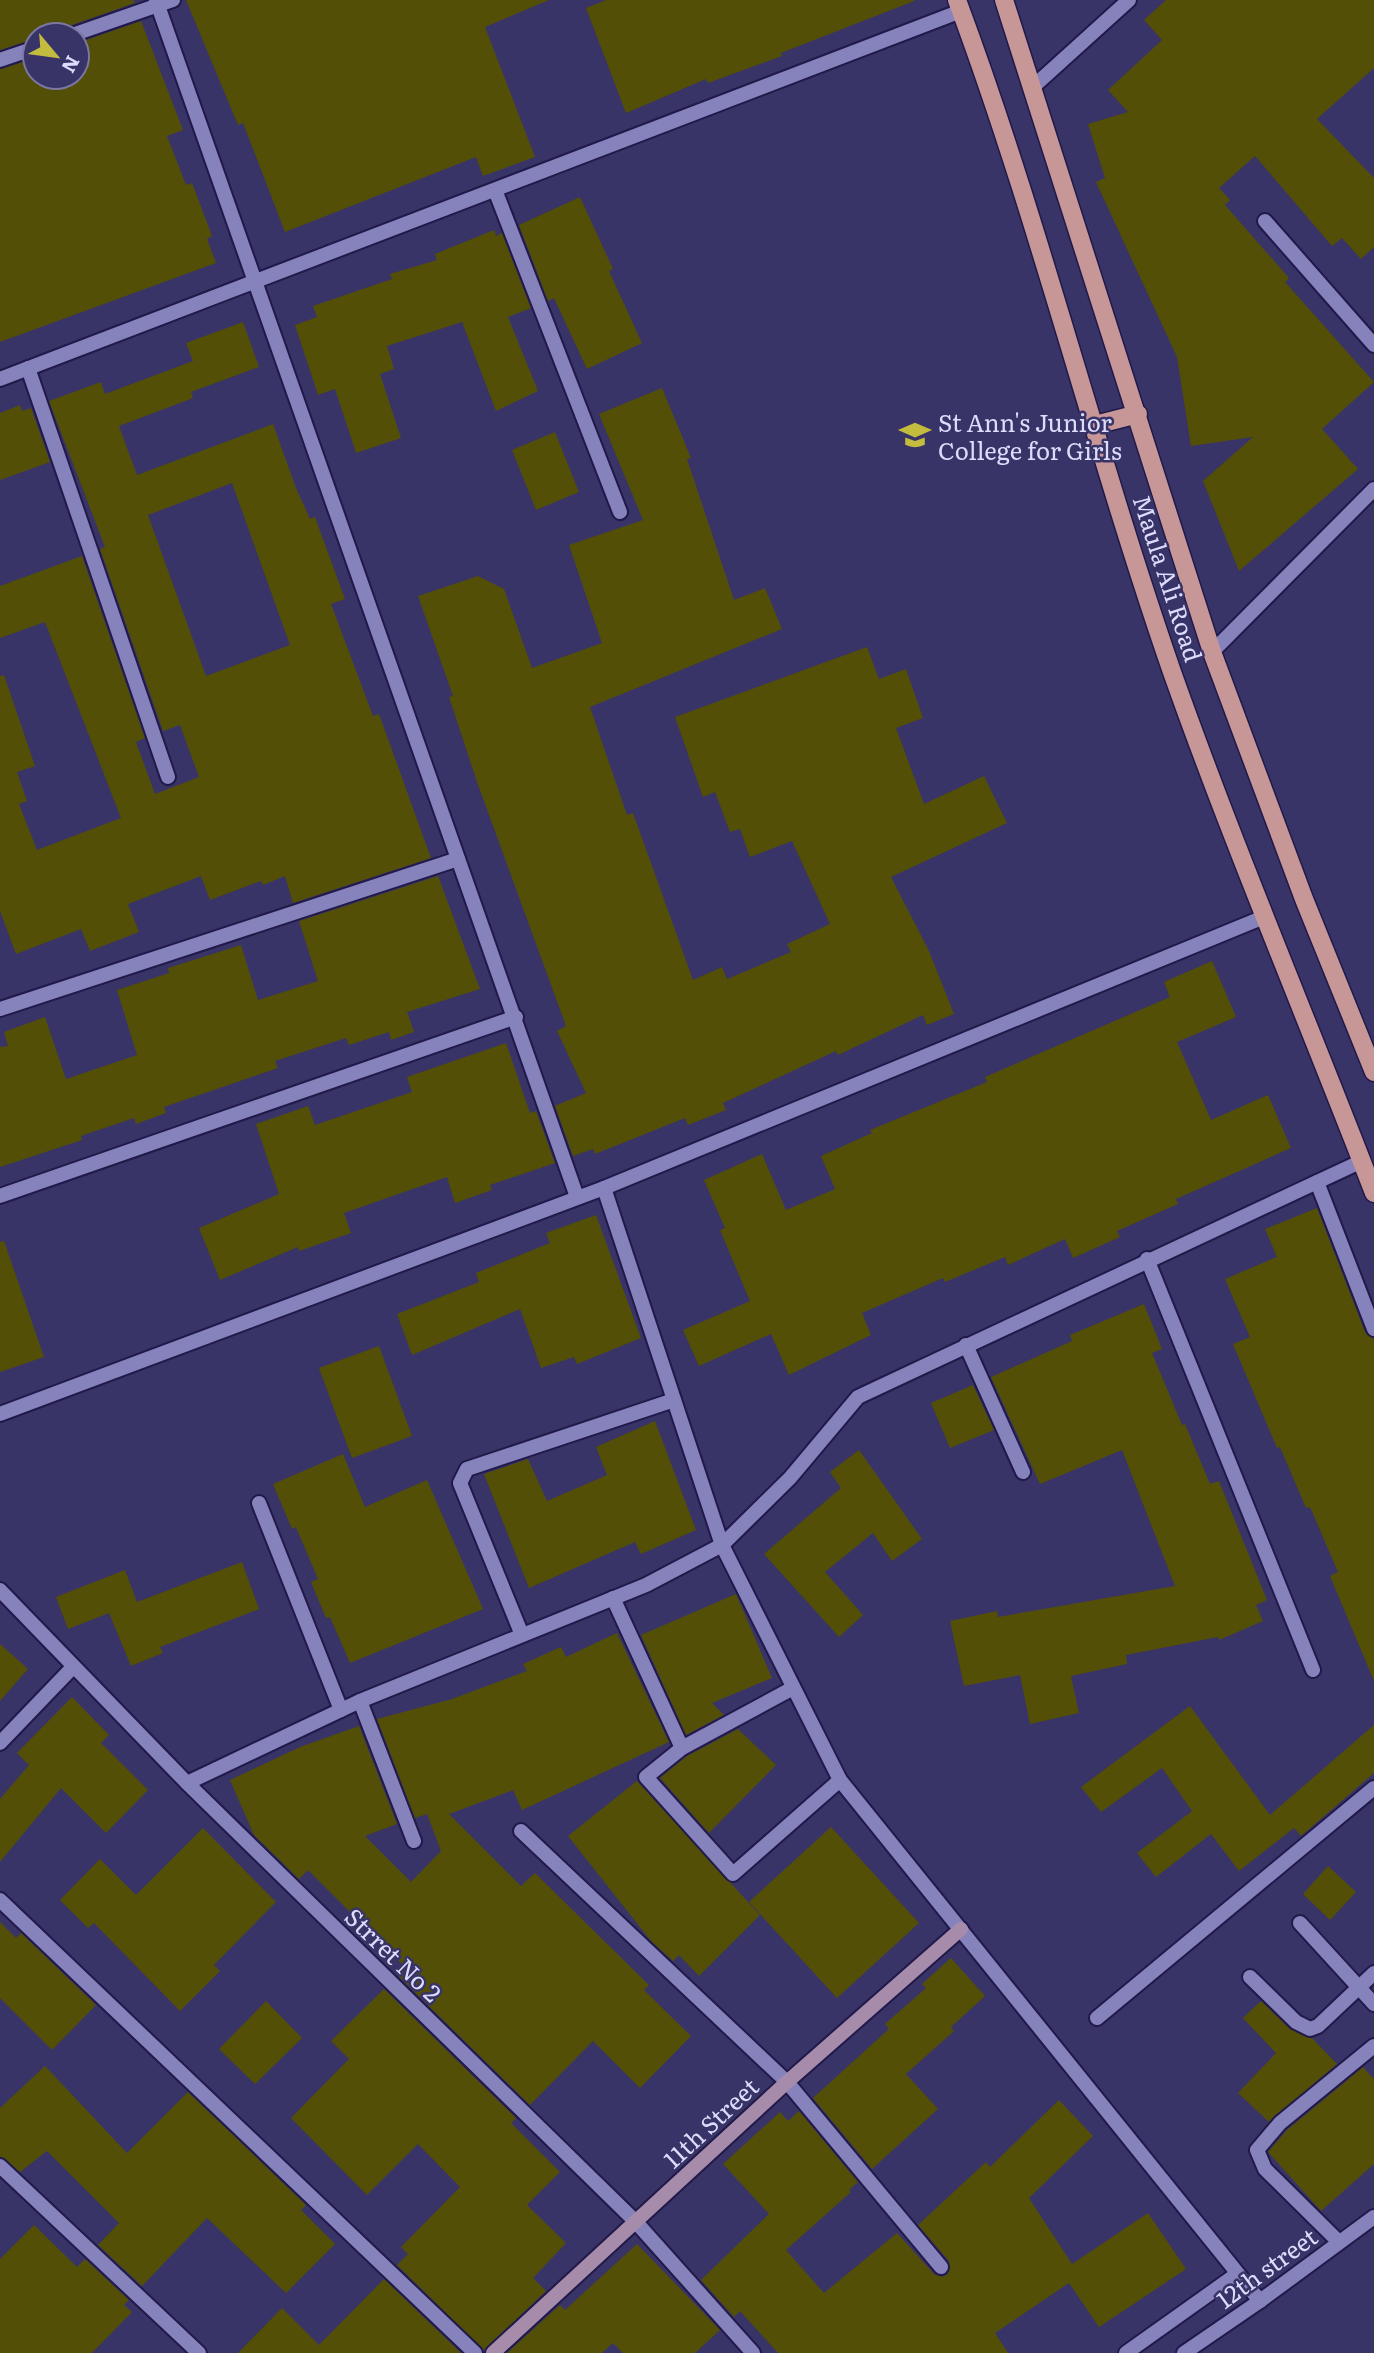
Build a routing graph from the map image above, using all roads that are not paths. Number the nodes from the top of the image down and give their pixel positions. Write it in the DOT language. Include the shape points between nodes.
graph roads {
  1 [pos="173,0"];
  2 [pos="1004,0"];
  3 [pos="1129,0"];
  4 [pos="157,3"];
  5 [pos="959,5"];
  6 [pos="91,28"];
  7 [pos="21,53"];
  8 [pos="0,60"];
  9 [pos="1034,86"];
  10 [pos="495,190"];
  11 [pos="1265,220"];
  12 [pos="256,282"];
  13 [pos="1374,345"];
  14 [pos="28,368"];
  15 [pos="0,379"];
  16 [pos="1138,414"];
  17 [pos="1095,425"];
  18 [pos="1374,489"];
  19 [pos="620,512"];
  20 [pos="1212,652"];
  21 [pos="168,777"];
  22 [pos="458,859"];
  23 [pos="1264,917"];
  24 [pos="0,1009"];
  25 [pos="516,1017"];
  26 [pos="1374,1072"];
  27 [pos="1362,1161"];
  28 [pos="1317,1182"];
  29 [pos="604,1188"];
  30 [pos="1374,1193"];
  31 [pos="0,1196"];
  32 [pos="578,1197"];
  33 [pos="1147,1259"];
  34 [pos="1374,1329"];
  35 [pos="966,1345"];
  36 [pos="674,1400"];
  37 [pos="0,1414"];
  38 [pos="1023,1472"];
  39 [pos="259,1503"];
  40 [pos="722,1545"];
  41 [pos="0,1590"];
  42 [pos="612,1598"];
  43 [pos="522,1635"];
  44 [pos="72,1668"];
  45 [pos="1313,1670"];
  46 [pos="793,1688"];
  47 [pos="360,1701"];
  48 [pos="341,1710"];
  49 [pos="0,1743"];
  50 [pos="682,1748"];
  51 [pos="840,1780"];
  52 [pos="187,1783"];
  53 [pos="1374,1788"];
  54 [pos="521,1831"];
  55 [pos="414,1841"];
  56 [pos="0,1900"];
  57 [pos="1300,1923"];
  58 [pos="961,1929"];
  59 [pos="1374,1973"];
  60 [pos="1250,1978"];
  61 [pos="1360,1990"];
  62 [pos="1374,2004"];
  63 [pos="1097,2018"];
  64 [pos="1374,2046"];
  65 [pos="787,2082"];
  66 [pos="0,2166"];
  67 [pos="1374,2217"];
  68 [pos="635,2221"];
  69 [pos="1339,2242"];
  70 [pos="941,2267"];
  71 [pos="1237,2274"];
  72 [pos="1260,2301"];
  73 [pos="199,2353"];
  74 [pos="475,2353"];
  75 [pos="493,2353"];
  76 [pos="753,2353"];
  77 [pos="1126,2353"];
  78 [pos="1184,2353"];
  1 -- 4 [label="street"];
  2 -- 9 [label="main road, Maula Ali Road"];
  3 -- 9 [label="street"];
  4 -- 6 [label="street"];
  4 -- 12 [label="street"];
  5 -- 10 [label="street"];
  5 -- 17 [label="main road, Maula Ali Road"];
  7 -- 8 [label="street"];
  9 -- 16 [label="main road, Maula Ali Road"];
  10 -- 12 [label="street"];
  10 -- 19 [label="street"];
  11 -- 13 [label="street"];
  12 -- 14 [label="street"];
  12 -- 22 [label="street"];
  14 -- 15 [label="street"];
  14 -- 21 [label="street"];
  16 -- 17 [label="main road"];
  16 -- 20 [label="main road, Maula Ali Road"];
  17 -- 23 [label="main road, Maula Ali Road" via="1171,670"];
  18 -- 20 [label="street"];
  20 -- 26 [label="main road, Maula Ali Road"];
  22 -- 24 [label="street"];
  22 -- 25 [label="street"];
  23 -- 27 [label="main road, Maula Ali Road"];
  23 -- 29 [label="street"];
  25 -- 31 [label="street"];
  25 -- 32 [label="street"];
  27 -- 28 [label="street"];
  27 -- 30 [label="main road, Maula Ali Road"];
  28 -- 33 [label="street"];
  28 -- 34 [label="street"];
  29 -- 32 [label="street"];
  29 -- 36 [label="street"];
  32 -- 37 [label="street"];
  33 -- 35 [label="street"];
  33 -- 45 [label="street"];
  35 -- 38 [label="street"];
  35 -- 40 [label="street" via="858,1397 790,1478"];
  36 -- 40 [label="street"];
  36 -- 43 [label="street" via="467,1469 462,1475 460,1483"];
  39 -- 48 [label="street"];
  40 -- 42 [label="street"];
  40 -- 46 [label="street"];
  41 -- 44 [label="street, Strret No 2"];
  42 -- 43 [label="street"];
  42 -- 50 [label="street"];
  43 -- 47 [label="street"];
  44 -- 49 [label="street"];
  44 -- 52 [label="street, Strret No 2"];
  46 -- 50 [label="street"];
  46 -- 51 [label="street"];
  47 -- 48 [label="street"];
  47 -- 55 [label="street"];
  48 -- 52 [label="street"];
  50 -- 51 [label="street" via="646,1777 733,1874"];
  51 -- 58 [label="street"];
  52 -- 68 [label="street, Strret No 2"];
  53 -- 63 [label="street"];
  54 -- 65 [label="street"];
  56 -- 74 [label="street"];
  57 -- 61 [label="street"];
  58 -- 65 [label="street, 11th Street"];
  58 -- 71 [label="street"];
  59 -- 61 [label="street"];
  60 -- 61 [label="street" via="1305,2028 1318,2026"];
  61 -- 62 [label="street"];
  64 -- 69 [label="street" via="1280,2123 1257,2150 1265,2169"];
  65 -- 68 [label="street, 11th Street"];
  65 -- 70 [label="street"];
  66 -- 73 [label="street"];
  67 -- 69 [label="street, 12th street"];
  68 -- 75 [label="street, 11th Street"];
  68 -- 76 [label="street, Strret No 2"];
  69 -- 72 [label="street, 12th street"];
  71 -- 72 [label="street"];
  71 -- 77 [label="street"];
  72 -- 78 [label="street, 12th street"];
}
